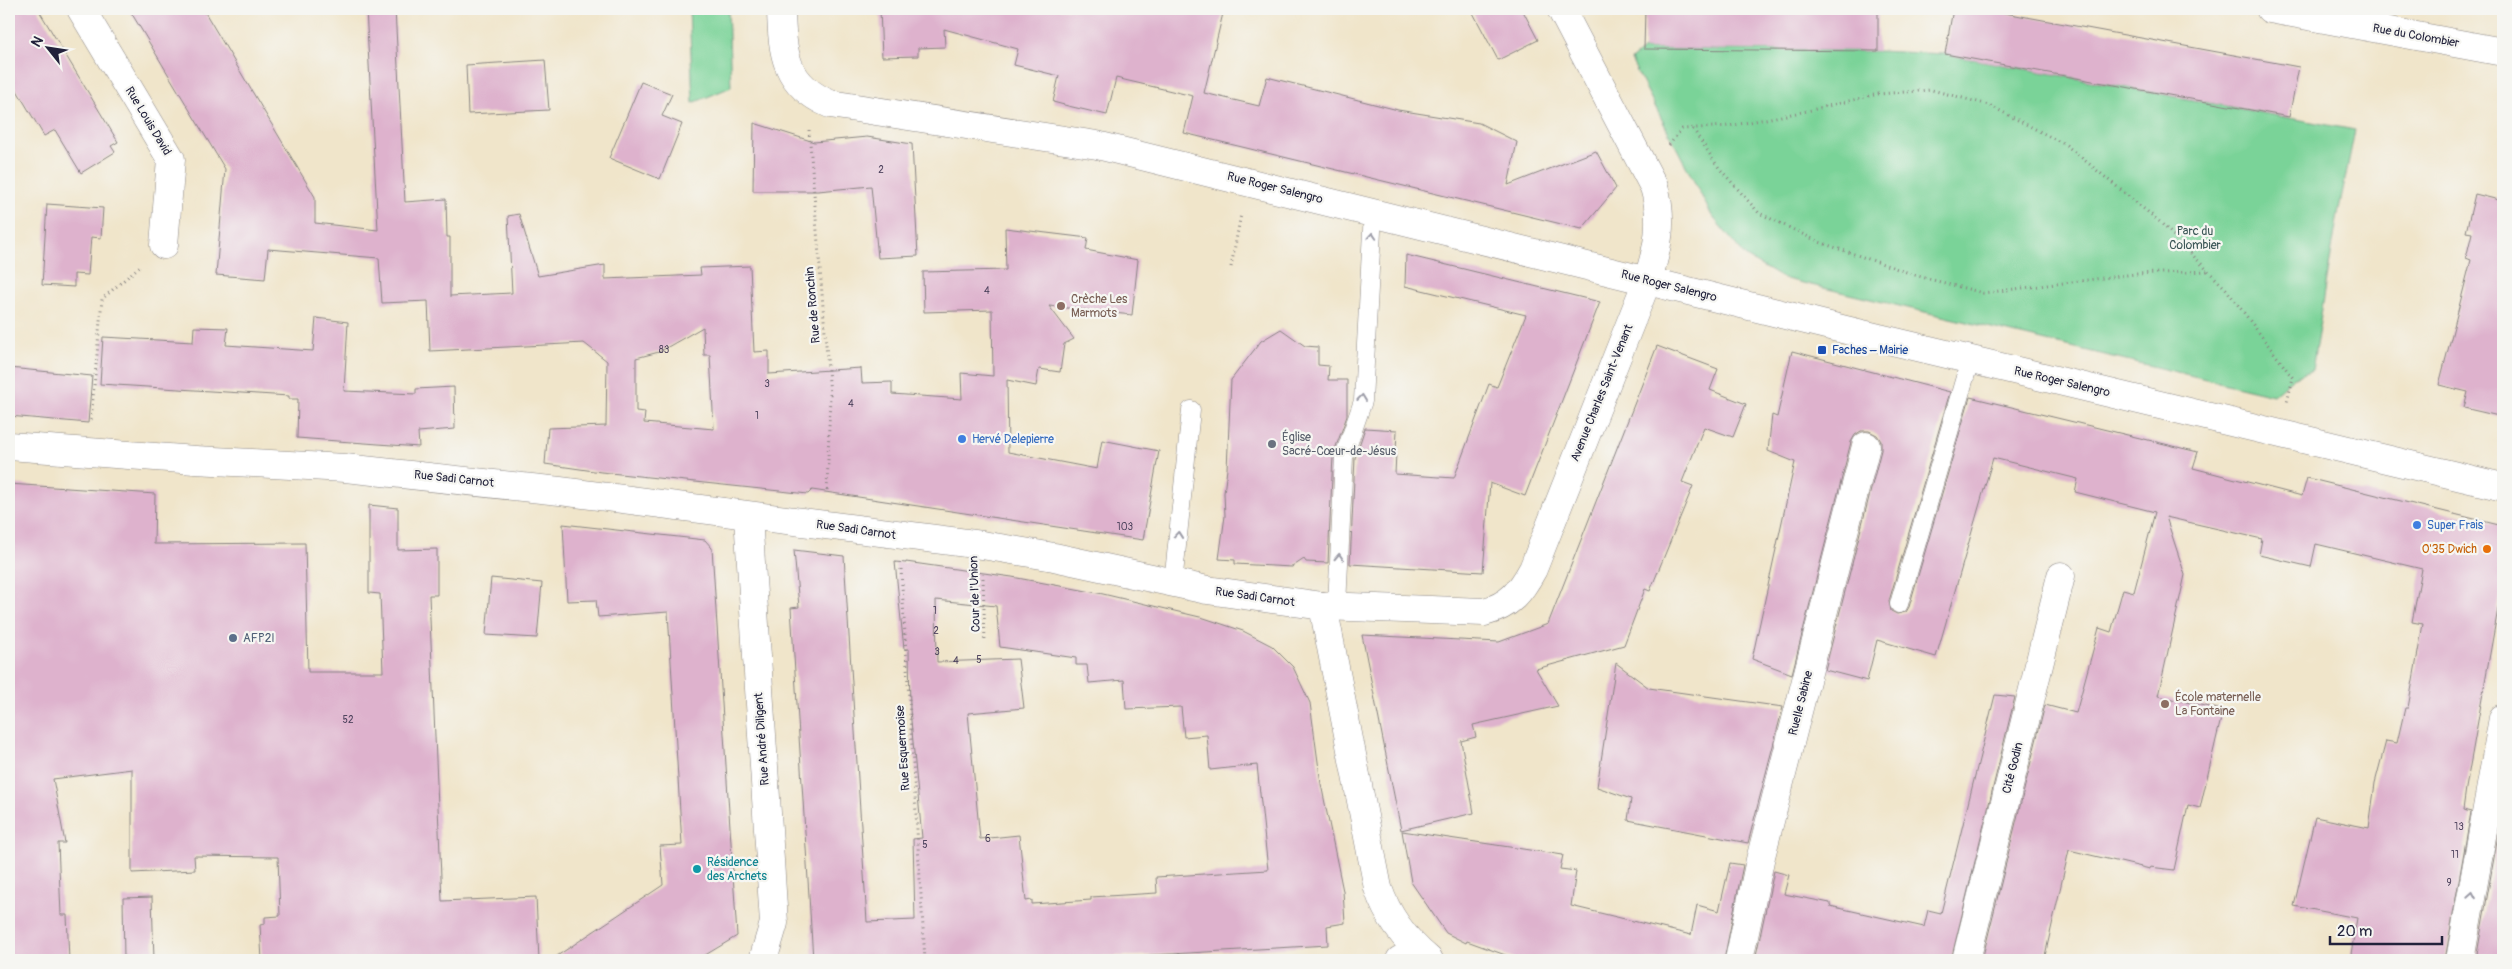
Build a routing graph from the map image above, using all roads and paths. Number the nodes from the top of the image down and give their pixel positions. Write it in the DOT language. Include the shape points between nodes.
graph roads {
  1 [pos="80,9"];
  2 [pos="781,9"];
  3 [pos="1561,9"];
  4 [pos="2270,9"];
  5 [pos="2503,52"];
  6 [pos="799,84"];
  7 [pos="1693,128"];
  8 [pos="1647,172"];
  9 [pos="1248,182"];
  10 [pos="1373,212"];
  11 [pos="164,245"];
  12 [pos="1232,267"];
  13 [pos="2209,271"];
  14 [pos="1647,281"];
  15 [pos="1970,360"];
  16 [pos="1191,410"];
  17 [pos="2252,427"];
  18 [pos="9,446"];
  19 [pos="1866,446"];
  20 [pos="88,452"];
  21 [pos="2503,487"];
  22 [pos="748,516"];
  23 [pos="826,526"];
  24 [pos="898,536"];
  25 [pos="982,545"];
  26 [pos="2061,576"];
  27 [pos="1173,584"];
  28 [pos="1899,604"];
  29 [pos="1330,606"];
  30 [pos="985,642"];
  31 [pos="2503,718"];
  32 [pos="1416,957"];
  33 [pos="763,960"];
  34 [pos="925,960"];
  35 [pos="1739,960"];
  36 [pos="1966,960"];
  37 [pos="2460,960"];
  1 -- 11 [label="street, Rue Louis David" via="171,160"];
  2 -- 6 [label="street" via="788,66"];
  3 -- 8 [label="street, Avenue Charles Saint-Venant"];
  4 -- 5 [label="street, Rue du Colombier"];
  6 -- 9 [label="street, Rue Roger Salengro" via="813,97 830,104 1097,145"];
  6 -- 23 [label="path, Rue de Ronchin" via="810,134 810,172 830,395"];
  7 -- 8 [label="path" via="1682,129"];
  7 -- 13 [label="path" via="1719,168 1759,213 1819,242 1918,276 1983,293 2135,274"];
  7 -- 13 [label="path" via="1729,126 1878,94 1932,90 1989,105 2066,145 2160,222"];
  8 -- 14 [label="street, Avenue Charles Saint-Venant" via="1660,216 1657,248"];
  9 -- 10 [label="street, Rue Roger Salengro"];
  9 -- 12 [label="path"];
  10 -- 14 [label="street, Rue Roger Salengro"];
  29 -- 10 [label="lane, one-way" via="1344,456 1363,401"];
  11 -- 20 [label="path" via="102,299"];
  13 -- 17 [label="path" via="2293,378 2286,409"];
  14 -- 15 [label="street, Rue Roger Salengro"];
  14 -- 29 [label="street, Avenue Charles Saint-Venant" via="1533,569 1516,597 1498,609 1484,612"];
  15 -- 17 [label="street, Rue Roger Salengro"];
  15 -- 28 [label="lane"];
  27 -- 16 [label="lane, one-way"];
  17 -- 21 [label="street, Rue Roger Salengro"];
  18 -- 20 [label="street, Rue Sadi Carnot"];
  19 -- 35 [label="street, Ruelle Sabine" via="1760,860"];
  20 -- 22 [label="street, Rue Sadi Carnot" via="447,477"];
  22 -- 23 [label="street, Rue Sadi Carnot"];
  22 -- 33 [label="street, Rue André Diligent" via="774,923"];
  23 -- 24 [label="street, Rue Sadi Carnot"];
  24 -- 25 [label="street, Rue Sadi Carnot"];
  24 -- 34 [label="path, Rue Esquermoise"];
  25 -- 27 [label="street, Rue Sadi Carnot" via="1054,557"];
  25 -- 30 [label="path, Cour de l'Union"];
  26 -- 36 [label="street, Cité Godin"];
  27 -- 29 [label="street, Rue Sadi Carnot"];
  29 -- 32 [label="street" via="1378,888 1392,919"];
  37 -- 31 [label="street, one-way"];
}
